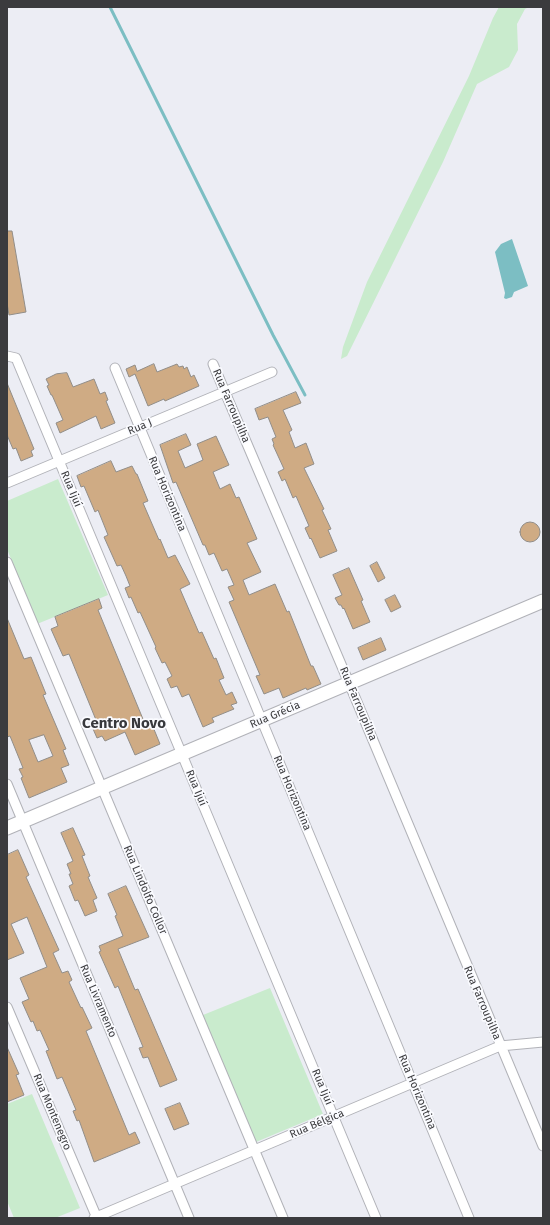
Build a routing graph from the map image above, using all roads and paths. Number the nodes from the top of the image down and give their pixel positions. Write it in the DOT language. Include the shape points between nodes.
graph roads {
  1 [pos="12,357"];
  2 [pos="213,364"];
  3 [pos="115,368"];
  4 [pos="272,372"];
  5 [pos="224,392"];
  6 [pos="139,428"];
  7 [pos="59,461"];
  8 [pos="7,483"];
  9 [pos="7,562"];
  10 [pos="543,601"];
  11 [pos="349,683"];
  12 [pos="262,720"];
  13 [pos="182,754"];
  14 [pos="7,784"];
  15 [pos="102,788"];
  16 [pos="23,822"];
  17 [pos="7,828"];
  18 [pos="7,1007"];
  19 [pos="543,1042"];
  20 [pos="500,1046"];
  21 [pos="412,1083"];
  22 [pos="334,1116"];
  23 [pos="543,1146"];
  24 [pos="254,1150"];
  25 [pos="175,1184"];
  26 [pos="96,1218"];
  27 [pos="189,1218"];
  28 [pos="283,1218"];
  29 [pos="376,1218"];
  30 [pos="469,1218"];
  1 -- 7 [label="street, Rua Ijuí"];
  2 -- 5 [label="street, Rua Farroupilha"];
  3 -- 6 [label="street, Rua Horizontina"];
  4 -- 5 [label="street, Rua J"];
  5 -- 6 [label="street, Rua J"];
  5 -- 11 [label="street, Rua Farroupilha"];
  6 -- 7 [label="street, Rua J"];
  6 -- 12 [label="street, Rua Horizontina"];
  7 -- 8 [label="street, Rua J"];
  7 -- 13 [label="street, Rua Ijuí"];
  9 -- 15 [label="street, Rua Lindolfo Collor"];
  10 -- 11 [label="main road, Rua Grécia"];
  11 -- 12 [label="main road, Rua Grécia"];
  11 -- 20 [label="street, Rua Farroupilha"];
  12 -- 13 [label="main road, Rua Grécia"];
  12 -- 21 [label="street, Rua Horizontina"];
  13 -- 15 [label="main road, Rua Grécia"];
  13 -- 22 [label="street, Rua Ijuí"];
  14 -- 16 [label="street, Rua Livramento"];
  15 -- 16 [label="main road, Rua Grécia"];
  15 -- 24 [label="street, Rua Lindolfo Collor"];
  16 -- 17 [label="main road, Rua Grécia"];
  16 -- 25 [label="street, Rua Livramento"];
  18 -- 26 [label="street, Rua Montenegro"];
  19 -- 20 [label="street, Rua Bélgica"];
  20 -- 21 [label="street, Rua Bélgica"];
  20 -- 23 [label="street, Rua Farroupilha"];
  21 -- 22 [label="street, Rua Bélgica"];
  21 -- 30 [label="street, Rua Horizontina"];
  22 -- 24 [label="street, Rua Bélgica"];
  22 -- 29 [label="street, Rua Ijuí"];
  24 -- 25 [label="street, Rua Bélgica"];
  24 -- 28 [label="street, Rua Lindolfo Collor"];
  25 -- 26 [label="street, Rua Bélgica"];
  25 -- 27 [label="street, Rua Livramento"];
}
